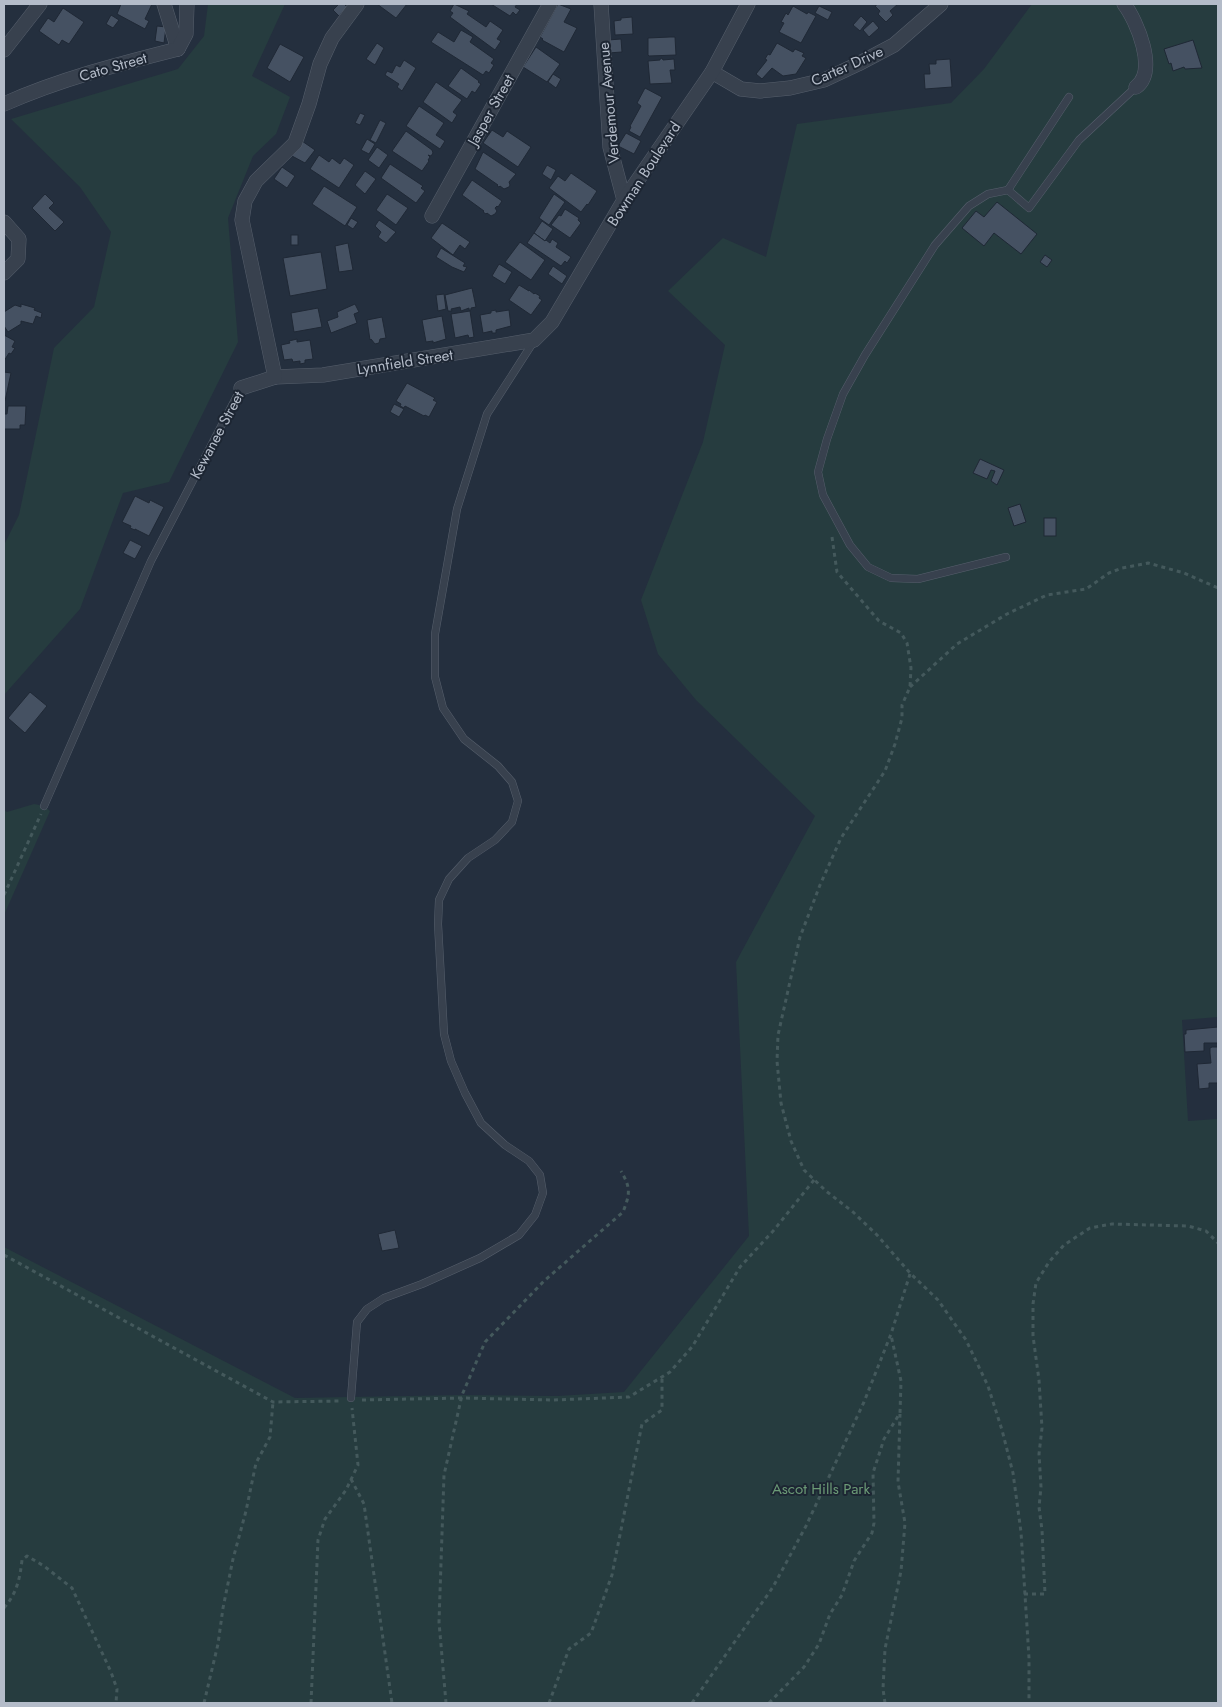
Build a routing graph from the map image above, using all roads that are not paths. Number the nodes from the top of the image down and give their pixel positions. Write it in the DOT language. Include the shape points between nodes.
graph roads {
  1 [pos="40,4"];
  2 [pos="164,4"];
  3 [pos="187,4"];
  4 [pos="358,4"];
  5 [pos="550,4"];
  6 [pos="601,4"];
  7 [pos="748,4"];
  8 [pos="940,4"];
  9 [pos="1124,4"];
  10 [pos="178,49"];
  11 [pos="4,50"];
  12 [pos="712,72"];
  13 [pos="1136,87"];
  14 [pos="1069,97"];
  15 [pos="4,104"];
  16 [pos="1008,190"];
  17 [pos="624,200"];
  18 [pos="432,216"];
  19 [pos="4,222"];
  20 [pos="4,273"];
  21 [pos="534,340"];
  22 [pos="275,377"];
  23 [pos="241,388"];
  24 [pos="1006,557"];
  25 [pos="44,806"];
  26 [pos="351,1399"];
  1 -- 11 [label="street"];
  2 -- 10 [label="street"];
  3 -- 10 [label="street" via="186,34"];
  4 -- 22 [label="street" via="332,38 320,64 295,143 256,181 245,201 242,220"];
  5 -- 18 [label="street, Jasper Street"];
  6 -- 17 [label="street, Verdemour Avenue" via="610,147"];
  7 -- 12 [label="street, Bowman Boulevard"];
  8 -- 12 [label="street, Carter Drive" via="894,45 824,80 760,91 741,89"];
  9 -- 13 [label="street" via="1131,13 1144,48 1143,79"];
  10 -- 15 [label="street, Cato Street" via="90,72"];
  12 -- 17 [label="street, Bowman Boulevard"];
  13 -- 16 [label="lane" via="1079,140 1029,208"];
  14 -- 16 [label="lane"];
  16 -- 24 [label="lane" via="988,194 969,206 935,245 843,394 818,472 823,495 850,546 868,567 891,578 918,579"];
  17 -- 21 [label="street, Bowman Boulevard" via="552,322"];
  19 -- 20 [label="street" via="19,239 18,259"];
  21 -- 22 [label="street, Lynnfield Street" via="331,374"];
  21 -- 26 [label="lane" via="488,414 457,509 435,634 435,677 442,708 464,738 512,782 518,801 512,822 495,840 468,858 449,879 439,900 444,1034 454,1069 482,1123 505,1145 529,1161 540,1175 543,1193 535,1215 521,1234 480,1258 384,1298 367,1309 358,1322"];
  22 -- 23 [label="street, Kewanee Street"];
  23 -- 25 [label="lane, Kewanee Street" via="151,561"];
}
